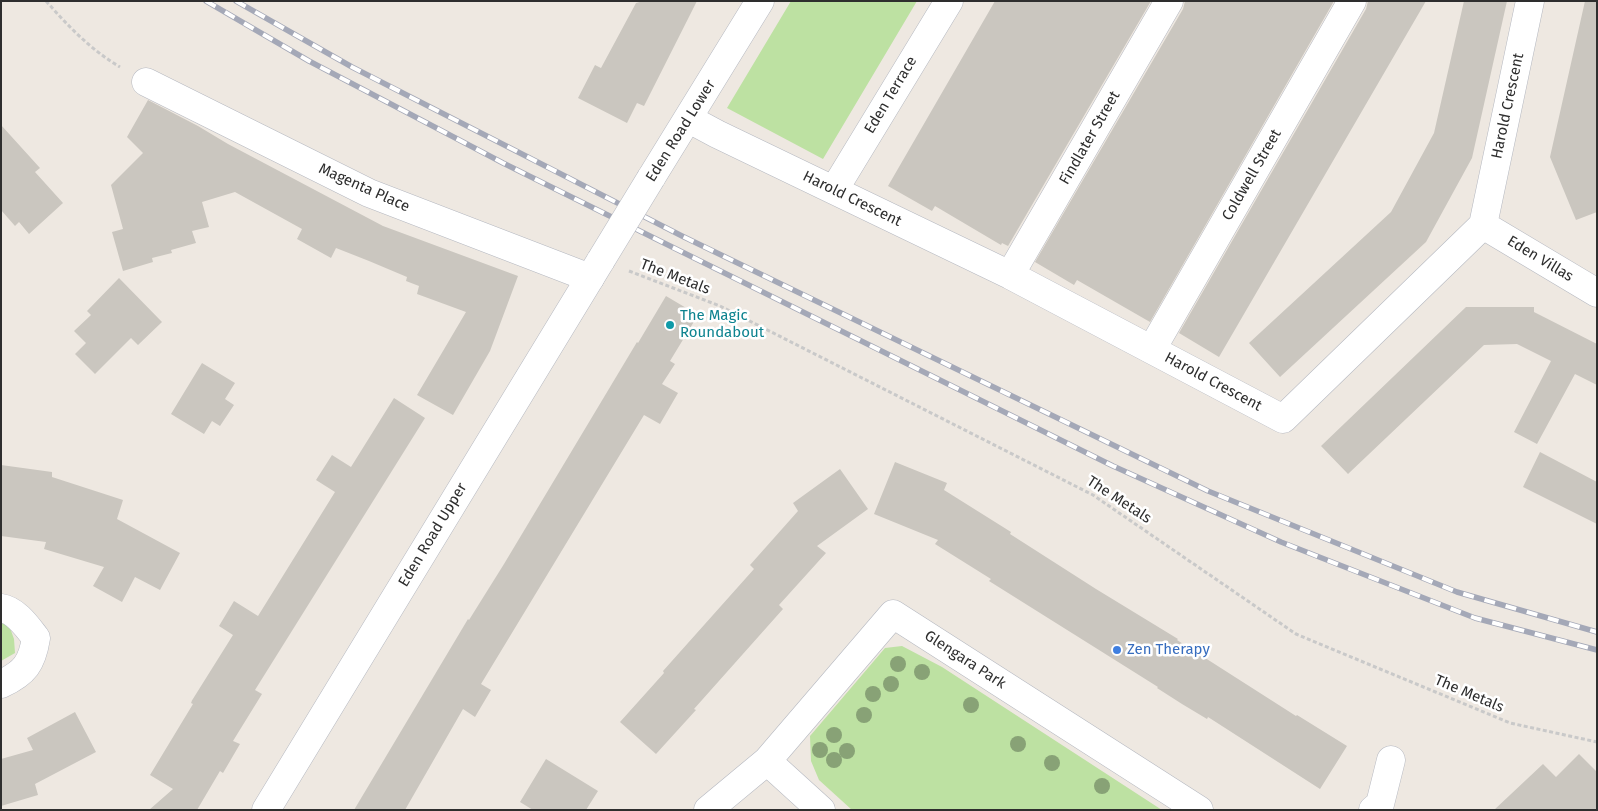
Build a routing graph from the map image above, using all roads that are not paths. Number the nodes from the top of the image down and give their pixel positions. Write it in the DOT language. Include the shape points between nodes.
graph roads {
  1 [pos="760,1"];
  2 [pos="949,1"];
  3 [pos="1169,1"];
  4 [pos="1352,1"];
  5 [pos="1530,1"];
  6 [pos="146,82"];
  7 [pos="689,119"];
  8 [pos="834,190"];
  9 [pos="1483,225"];
  10 [pos="595,269"];
  11 [pos="1010,274"];
  12 [pos="1597,293"];
  13 [pos="1152,349"];
  14 [pos="1,608"];
  15 [pos="1,684"];
  16 [pos="1391,760"];
  17 [pos="767,761"];
  18 [pos="266,810"];
  19 [pos="708,810"];
  20 [pos="821,810"];
  21 [pos="1199,810"];
  22 [pos="1373,810"];
  1 -- 7 [label="street, Eden Road Lower"];
  2 -- 8 [label="street, Eden Terrace"];
  3 -- 11 [label="street, Findlater Street"];
  4 -- 13 [label="street, Coldwell Street"];
  5 -- 9 [label="street, Harold Crescent"];
  6 -- 10 [label="street, Magenta Place" via="369,193"];
  7 -- 8 [label="street, Harold Crescent"];
  7 -- 10 [label="street, Eden Road Lower, bridge"];
  8 -- 11 [label="street, Harold Crescent"];
  9 -- 12 [label="street, Eden Villas"];
  9 -- 13 [label="street, Harold Crescent" via="1283,419"];
  10 -- 18 [label="street, Eden Road Upper"];
  11 -- 13 [label="street, Harold Crescent"];
  14 -- 15 [label="street" via="6,608 24,623 36,638 33,656 24,670"];
  16 -- 22 [label="street" via="1380,804"];
  17 -- 19 [label="street, Glengara Park"];
  17 -- 20 [label="street"];
  17 -- 21 [label="street, Glengara Park" via="894,614"];
}
